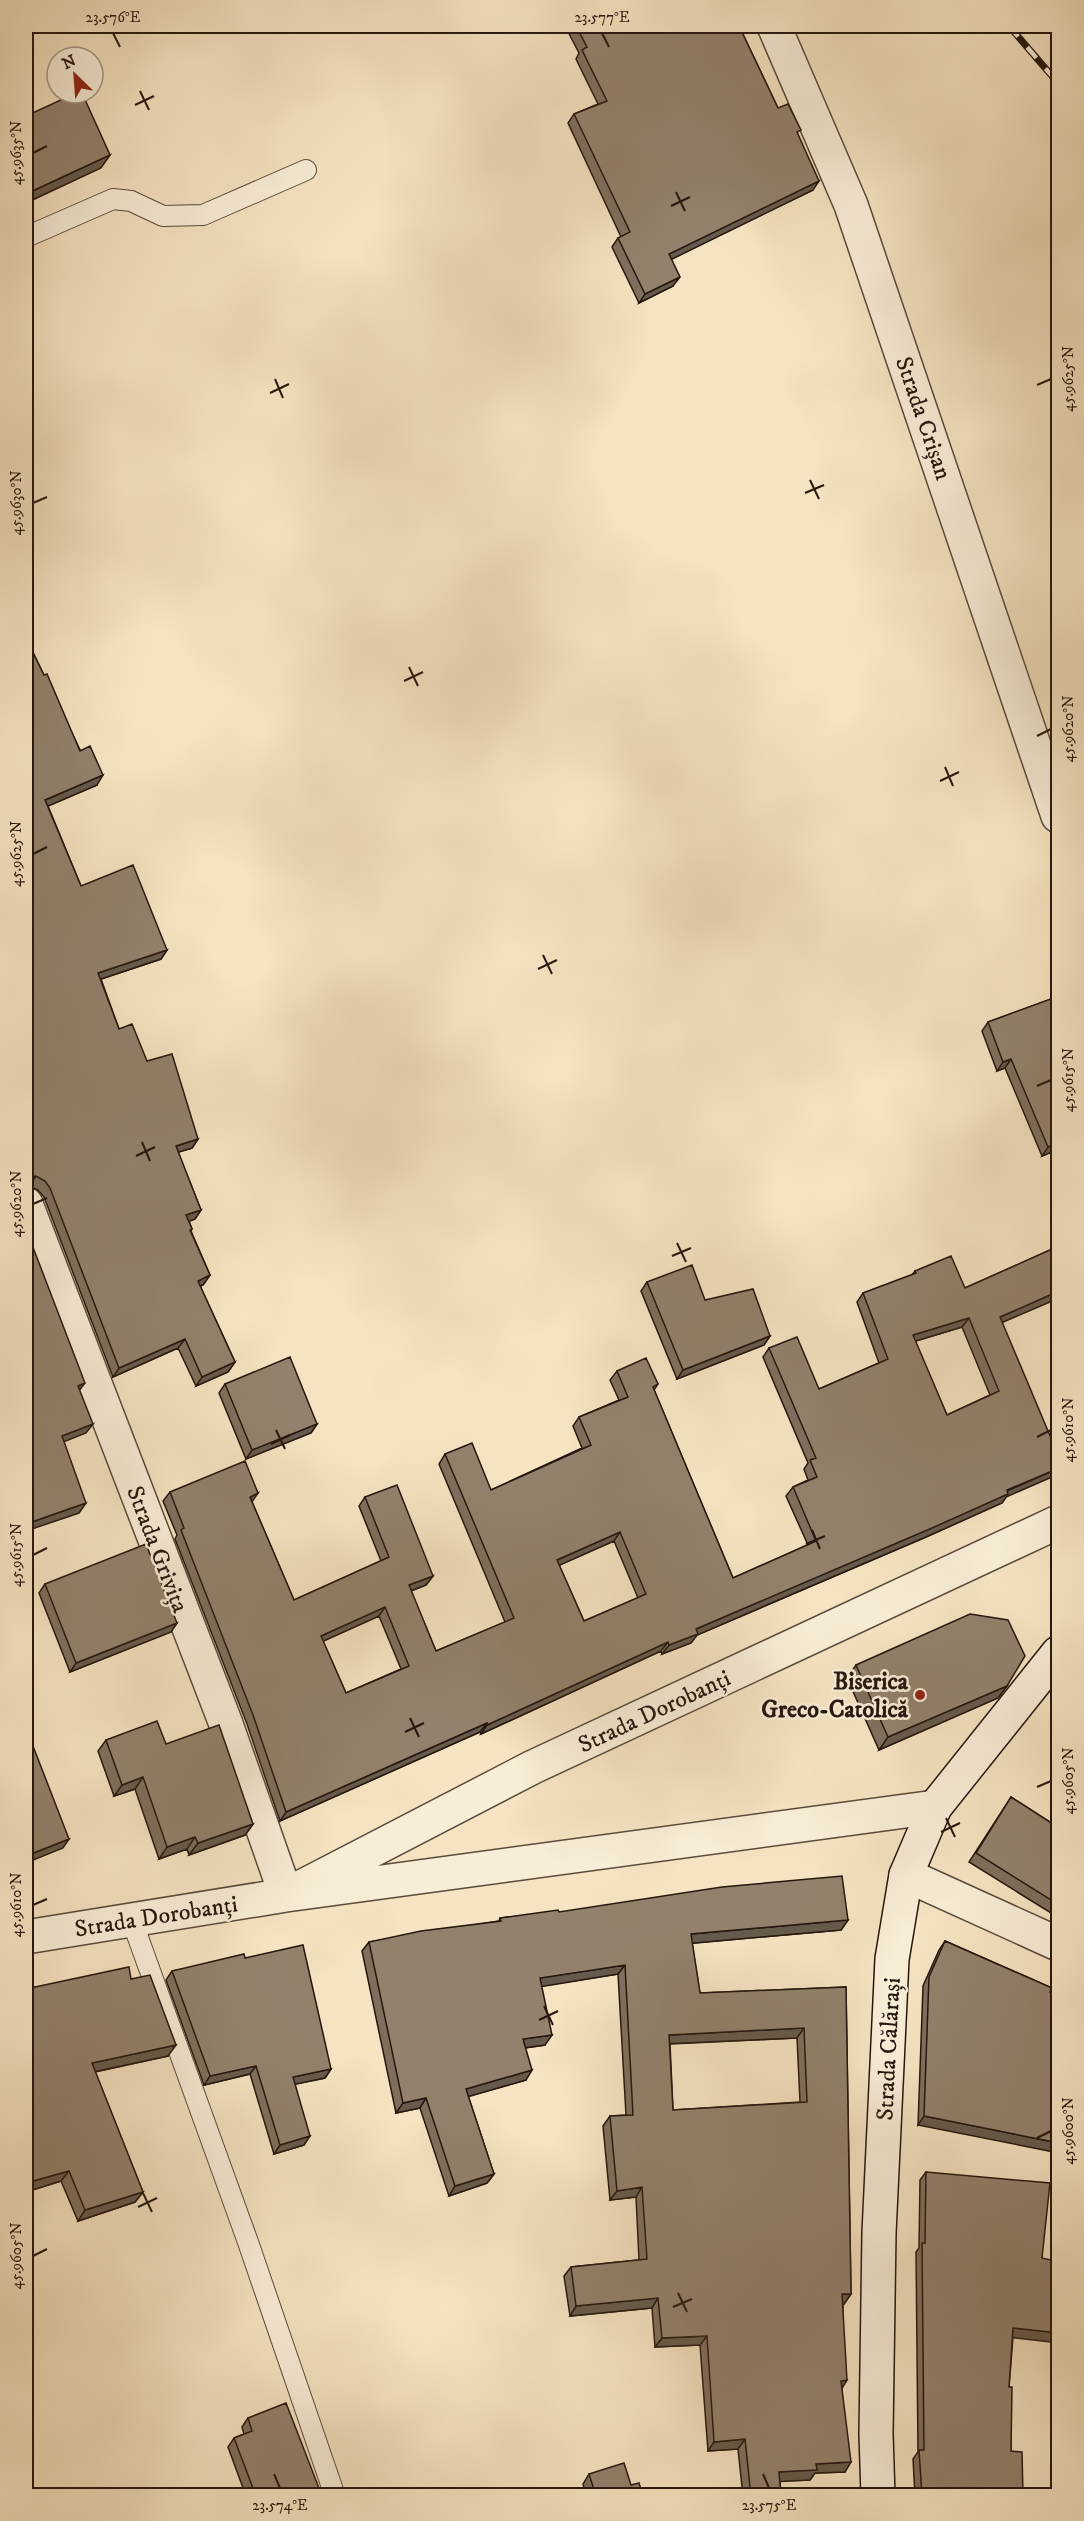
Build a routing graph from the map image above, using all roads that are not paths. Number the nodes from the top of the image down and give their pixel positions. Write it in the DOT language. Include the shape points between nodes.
graph roads {
  1 [pos="774,26"];
  2 [pos="306,170"];
  3 [pos="26,237"];
  4 [pos="1059,816"];
  5 [pos="26,1204"];
  6 [pos="1059,1522"];
  7 [pos="1059,1653"];
  8 [pos="935,1807"];
  9 [pos="906,1875"];
  10 [pos="286,1895"];
  11 [pos="132,1921"];
  12 [pos="26,1937"];
  13 [pos="1059,1944"];
  14 [pos="335,2496"];
  15 [pos="878,2496"];
  1 -- 4 [label="street, Strada Crișan" via="851,205"];
  2 -- 3 [label="lane" via="203,215 163,216 131,201 113,199"];
  5 -- 10 [label="street, Strada Grivița" via="226,1724"];
  6 -- 10 [label="street, Strada Dorobanți" via="533,1767"];
  7 -- 8 [label="street, Strada Călărași"];
  8 -- 9 [label="street, Strada Călărași"];
  8 -- 10 [label="street, Strada Dorobanți"];
  9 -- 13 [label="street"];
  9 -- 15 [label="street, Strada Călărași" via="892,1959 879,2233"];
  10 -- 11 [label="street, Strada Dorobanți"];
  11 -- 12 [label="street, Strada Dorobanți"];
  11 -- 14 [label="lane"];
}
